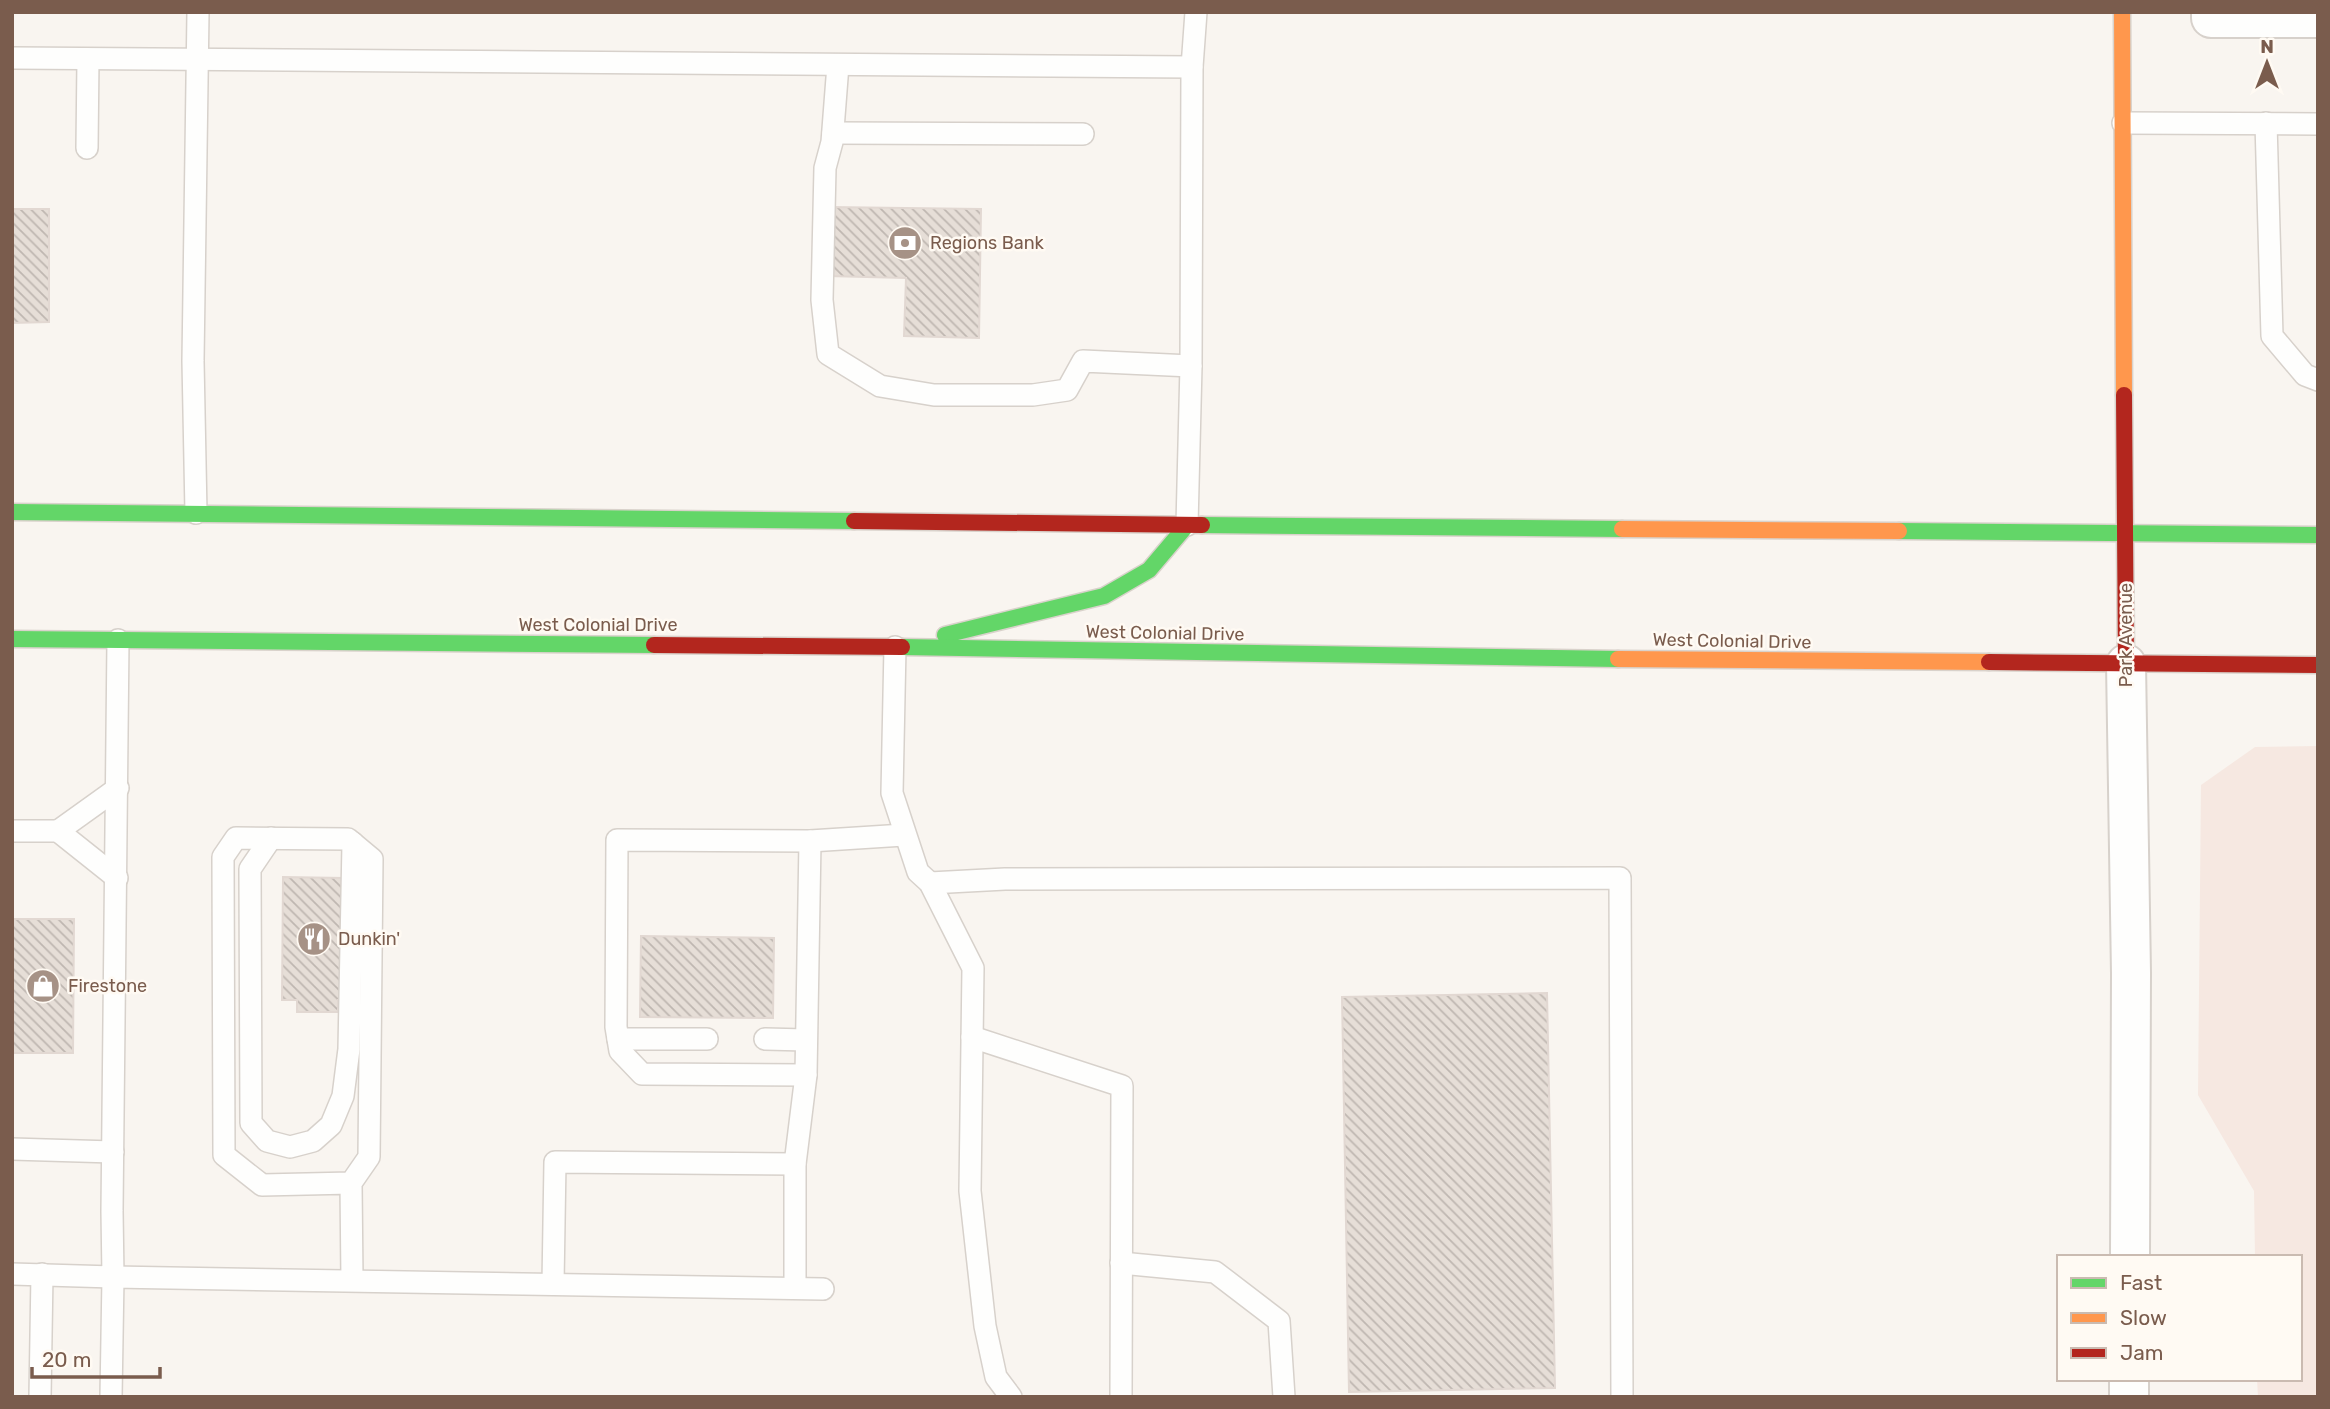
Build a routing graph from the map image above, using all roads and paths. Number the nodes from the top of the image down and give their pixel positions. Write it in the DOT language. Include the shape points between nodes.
graph roads {
  1 [pos="198,12"];
  2 [pos="1196,12"];
  3 [pos="2122,12"];
  4 [pos="2211,15"];
  5 [pos="2318,18"];
  6 [pos="12,58"];
  7 [pos="88,59"];
  8 [pos="197,60"];
  9 [pos="838,65"];
  10 [pos="1192,67"];
  11 [pos="2123,123"];
  12 [pos="2266,124"];
  13 [pos="2318,124"];
  14 [pos="833,133"];
  15 [pos="1083,134"];
  16 [pos="87,148"];
  17 [pos="1191,366"];
  18 [pos="2318,380"];
  19 [pos="12,512"];
  20 [pos="196,513"];
  21 [pos="1187,525"];
  22 [pos="2126,535"];
  23 [pos="2318,535"];
  24 [pos="12,639"];
  25 [pos="118,640"];
  26 [pos="895,647"];
  27 [pos="2126,664"];
  28 [pos="2318,665"];
  29 [pos="118,788"];
  30 [pos="12,831"];
  31 [pos="58,831"];
  32 [pos="904,835"];
  33 [pos="271,838"];
  34 [pos="810,841"];
  35 [pos="353,844"];
  36 [pos="117,878"];
  37 [pos="930,883"];
  38 [pos="972,1037"];
  39 [pos="618,1039"];
  40 [pos="707,1039"];
  41 [pos="765,1039"];
  42 [pos="806,1040"];
  43 [pos="806,1075"];
  44 [pos="12,1149"];
  45 [pos="113,1152"];
  46 [pos="795,1164"];
  47 [pos="351,1183"];
  48 [pos="2130,1255"];
  49 [pos="1121,1263"];
  50 [pos="12,1274"];
  51 [pos="42,1274"];
  52 [pos="113,1277"];
  53 [pos="352,1280"];
  54 [pos="553,1284"];
  55 [pos="794,1288"];
  56 [pos="823,1289"];
  57 [pos="40,1397"];
  58 [pos="110,1397"];
  59 [pos="1011,1397"];
  60 [pos="1121,1397"];
  61 [pos="1284,1397"];
  62 [pos="1622,1397"];
  1 -- 8 [label="lane"];
  2 -- 10 [label="lane"];
  3 -- 11 [label="main road, Park Avenue"];
  4 -- 5 [label="street"];
  6 -- 7 [label="lane"];
  7 -- 8 [label="lane"];
  7 -- 16 [label="lane"];
  8 -- 9 [label="lane"];
  8 -- 20 [label="lane"];
  9 -- 10 [label="lane"];
  9 -- 14 [label="lane"];
  10 -- 17 [label="lane"];
  11 -- 12 [label="lane"];
  11 -- 22 [label="main road, Park Avenue"];
  12 -- 13 [label="lane"];
  12 -- 18 [label="lane" via="2272,337 2305,375"];
  14 -- 15 [label="lane"];
  14 -- 17 [label="lane" via="825,168 821,300 828,354 880,386 934,396 1067,390 1083,361"];
  17 -- 21 [label="lane"];
  19 -- 20 [label="main road"];
  20 -- 21 [label="main road"];
  21 -- 22 [label="main road"];
  21 -- 26 [label="main road" via="1149,570 1104,596"];
  22 -- 23 [label="main road"];
  22 -- 27 [label="main road, Park Avenue"];
  24 -- 25 [label="main road, West Colonial Drive"];
  25 -- 26 [label="main road, West Colonial Drive"];
  25 -- 29 [label="lane"];
  26 -- 27 [label="main road, West Colonial Drive"];
  26 -- 32 [label="lane" via="892,793"];
  27 -- 28 [label="main road, West Colonial Drive"];
  27 -- 48 [label="street, Park Avenue"];
  29 -- 31 [label="lane"];
  29 -- 36 [label="lane"];
  30 -- 31 [label="lane"];
  31 -- 36 [label="lane"];
  32 -- 34 [label="lane"];
  32 -- 37 [label="lane" via="918,872"];
  33 -- 35 [label="lane" via="348,839"];
  33 -- 35 [label="lane" via="250,869 251,1123 267,1141 290,1147 313,1141 331,1125 342,1096 349,1049"];
  33 -- 47 [label="lane" via="236,838 223,857 224,1155 262,1185"];
  34 -- 39 [label="lane" via="617,840"];
  34 -- 42 [label="lane"];
  35 -- 47 [label="lane" via="372,859 369,1157"];
  36 -- 45 [label="lane"];
  37 -- 38 [label="lane" via="973,968"];
  37 -- 62 [label="lane" via="1620,878"];
  38 -- 49 [label="lane" via="1122,1086"];
  38 -- 59 [label="lane" via="970,1191 985,1326 996,1377"];
  39 -- 40 [label="lane"];
  39 -- 43 [label="lane" via="620,1051 642,1074"];
  41 -- 42 [label="lane"];
  42 -- 43 [label="lane"];
  43 -- 46 [label="lane"];
  44 -- 45 [label="lane"];
  45 -- 52 [label="lane"];
  46 -- 54 [label="lane" via="555,1162"];
  46 -- 55 [label="lane"];
  47 -- 53 [label="lane"];
  49 -- 60 [label="lane"];
  49 -- 61 [label="lane" via="1215,1272 1279,1321"];
  50 -- 51 [label="lane"];
  51 -- 52 [label="lane"];
  51 -- 57 [label="lane"];
  52 -- 53 [label="lane"];
  52 -- 58 [label="lane"];
  53 -- 54 [label="lane"];
  54 -- 55 [label="lane"];
  55 -- 56 [label="lane"];
}
